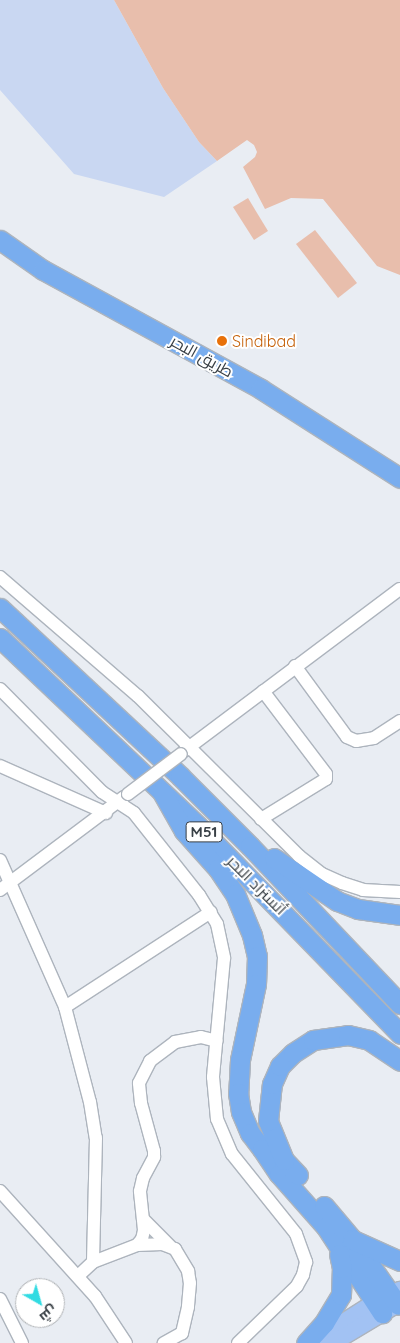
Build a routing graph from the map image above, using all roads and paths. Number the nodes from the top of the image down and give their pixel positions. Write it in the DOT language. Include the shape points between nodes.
graph roads {
  1 [pos="0,240"];
  2 [pos="400,478"];
  3 [pos="0,577"];
  4 [pos="400,589"];
  5 [pos="0,608"];
  6 [pos="0,638"];
  7 [pos="296,666"];
  8 [pos="0,689"];
  9 [pos="263,691"];
  10 [pos="400,720"];
  11 [pos="186,750"];
  12 [pos="0,766"];
  13 [pos="162,792"];
  14 [pos="123,798"];
  15 [pos="106,812"];
  16 [pos="261,819"];
  17 [pos="250,846"];
  18 [pos="0,860"];
  19 [pos="5,886"];
  20 [pos="400,892"];
  21 [pos="211,912"];
  22 [pos="400,915"];
  23 [pos="400,1004"];
  24 [pos="64,1007"];
  25 [pos="400,1034"];
  26 [pos="217,1041"];
  27 [pos="400,1061"];
  28 [pos="0,1191"];
  29 [pos="143,1219"];
  30 [pos="344,1242"];
  31 [pos="137,1245"];
  32 [pos="170,1246"];
  33 [pos="400,1260"];
  34 [pos="94,1262"];
  35 [pos="78,1276"];
  36 [pos="0,1299"];
  37 [pos="391,1301"];
  38 [pos="22,1343"];
  39 [pos="126,1343"];
  40 [pos="164,1343"];
  41 [pos="238,1343"];
  42 [pos="306,1343"];
  43 [pos="311,1343"];
  44 [pos="333,1343"];
  1 -- 2 [label="highway, طريق البحر" via="43,270 261,389"];
  3 -- 11 [label="street" via="138,696"];
  4 -- 7 [label="street"];
  5 -- 17 [label="highway, أتستراد البحر / M51"];
  6 -- 13 [label="highway, أتستراد البحر / M51"];
  7 -- 9 [label="street"];
  7 -- 10 [label="street" via="347,737 356,741 374,738"];
  8 -- 14 [label="street" via="92,782"];
  9 -- 11 [label="street"];
  9 -- 16 [label="street" via="326,774 326,779"];
  11 -- 14 [label="street, bridge"];
  11 -- 16 [label="street"];
  12 -- 15 [label="street"];
  13 -- 25 [label="highway, أتستراد البحر / M51" via="276,904"];
  13 -- 30 [label="highway" via="184,831 218,869 235,894 252,935 257,956 256,984 240,1060 238,1093 241,1112 250,1133 266,1155 321,1221"];
  14 -- 15 [label="street"];
  14 -- 21 [label="street"];
  15 -- 19 [label="street"];
  16 -- 20 [label="street" via="298,856 322,874 363,890"];
  17 -- 22 [label="highway" via="337,901 358,909"];
  17 -- 23 [label="highway, أتستراد البحر / M51"];
  18 -- 19 [label="street"];
  19 -- 24 [label="street"];
  21 -- 24 [label="street"];
  21 -- 26 [label="street" via="221,938 224,958"];
  24 -- 34 [label="street" via="90,1102 96,1138"];
  26 -- 29 [label="street" via="201,1037 175,1042 150,1061 139,1083 154,1151 140,1191"];
  26 -- 41 [label="street" via="213,1101 224,1138 246,1173 296,1234 306,1262 297,1286"];
  27 -- 30 [label="highway" via="369,1040 348,1035 332,1036 313,1040 292,1052 280,1066 272,1084 268,1121 275,1141 284,1160"];
  28 -- 35 [label="street"];
  29 -- 31 [label="street" via="142,1239"];
  29 -- 32 [label="street"];
  30 -- 33 [label="highway"];
  30 -- 37 [label="highway"];
  30 -- 42 [label="highway" via="341,1295 324,1323"];
  31 -- 32 [label="street"];
  31 -- 34 [label="street"];
  32 -- 40 [label="street" via="180,1255 190,1283 182,1333"];
  34 -- 35 [label="street"];
  35 -- 39 [label="street"];
  36 -- 38 [label="street"];
  37 -- 43 [label="main road"];
  37 -- 44 [label="main road"];
}
